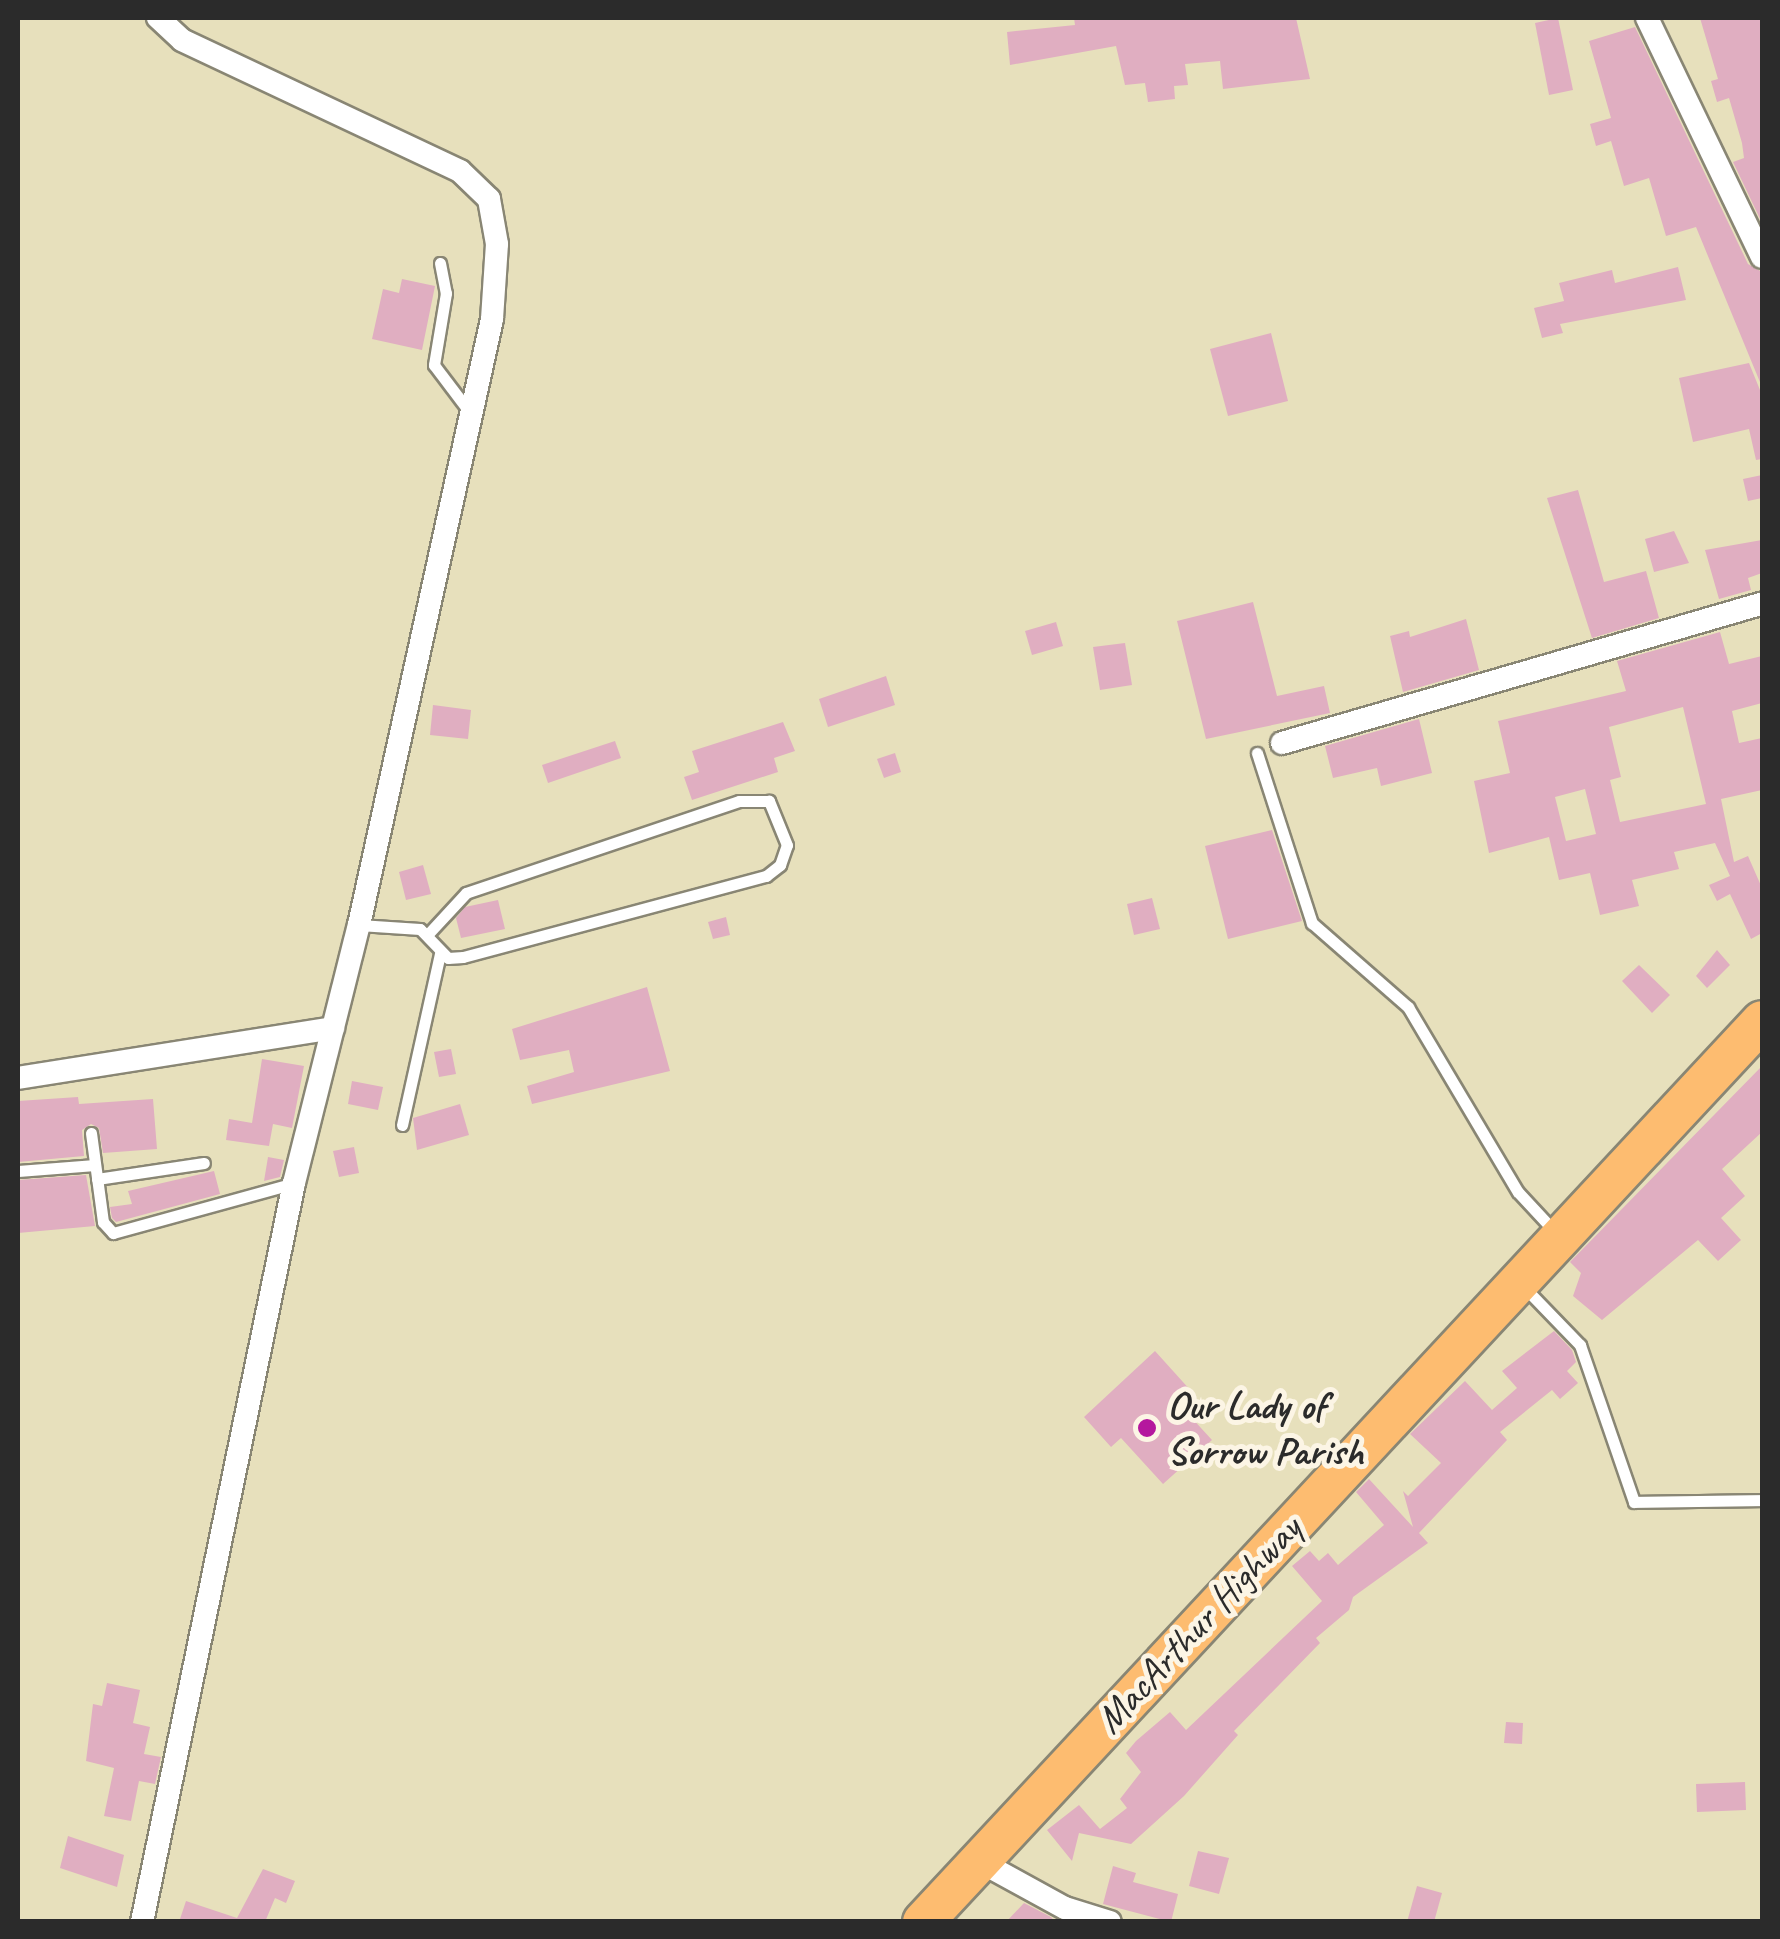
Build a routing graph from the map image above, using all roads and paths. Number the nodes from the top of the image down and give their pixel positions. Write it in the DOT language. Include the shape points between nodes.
graph roads {
  1 [pos="158,18"];
  2 [pos="1647,18"];
  3 [pos="1762,258"];
  4 [pos="440,263"];
  5 [pos="468,410"];
  6 [pos="1762,604"];
  7 [pos="1282,743"];
  8 [pos="1257,753"];
  9 [pos="358,925"];
  10 [pos="430,933"];
  11 [pos="440,953"];
  12 [pos="1762,1022"];
  13 [pos="333,1028"];
  14 [pos="18,1078"];
  15 [pos="402,1126"];
  16 [pos="91,1134"];
  17 [pos="204,1163"];
  18 [pos="95,1164"];
  19 [pos="18,1171"];
  20 [pos="97,1179"];
  21 [pos="294,1183"];
  22 [pos="1559,1236"];
  23 [pos="1517,1281"];
  24 [pos="1762,1500"];
  25 [pos="979,1861"];
  26 [pos="142,1922"];
  27 [pos="923,1922"];
  28 [pos="1110,1922"];
  1 -- 5 [label="street" via="182,40 480,184 498,244 492,319"];
  2 -- 3 [label="street"];
  4 -- 5 [label="lane" via="446,293 434,366"];
  5 -- 9 [label="street"];
  6 -- 7 [label="street"];
  8 -- 22 [label="lane" via="1312,923 1408,1007 1518,1192"];
  9 -- 10 [label="lane"];
  9 -- 13 [label="street"];
  10 -- 11 [label="lane"];
  10 -- 11 [label="lane" via="454,899 546,863 739,801 769,801 775,808 787,846 780,866 766,876 463,957"];
  11 -- 15 [label="lane"];
  12 -- 22 [label="highway, MacArthur Highway"];
  13 -- 14 [label="street"];
  13 -- 21 [label="street"];
  16 -- 18 [label="lane"];
  17 -- 20 [label="lane"];
  18 -- 19 [label="lane"];
  18 -- 20 [label="lane"];
  20 -- 21 [label="lane" via="102,1222 114,1234"];
  21 -- 26 [label="street"];
  22 -- 23 [label="highway, MacArthur Highway"];
  23 -- 24 [label="lane" via="1580,1345 1634,1502"];
  23 -- 25 [label="highway, MacArthur Highway"];
  25 -- 27 [label="highway, MacArthur Highway"];
  25 -- 28 [label="street" via="1064,1908"];
}
